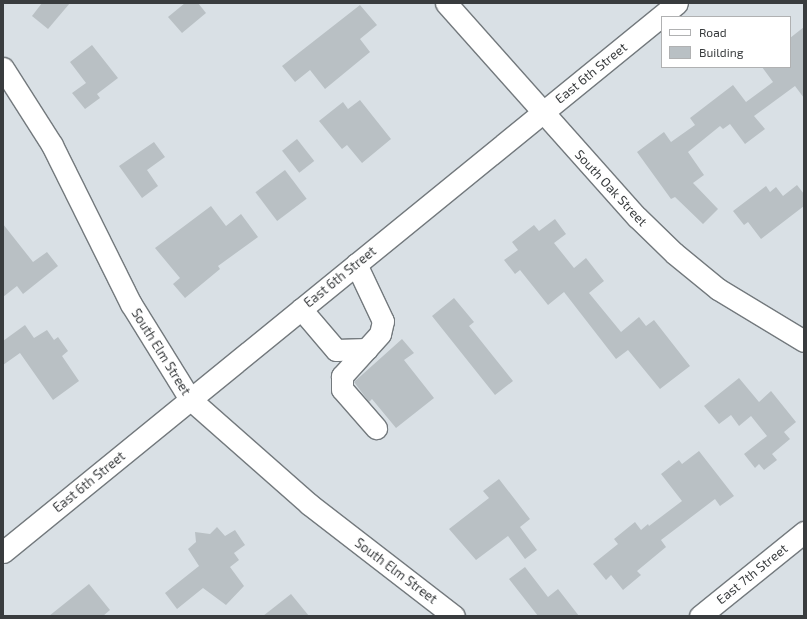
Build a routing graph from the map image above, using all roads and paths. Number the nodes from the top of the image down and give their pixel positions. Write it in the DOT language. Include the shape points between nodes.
graph roads {
  1 [pos="446,3"];
  2 [pos="677,3"];
  3 [pos="661,16"];
  4 [pos="661,16"];
  5 [pos="3,68"];
  6 [pos="543,112"];
  7 [pos="356,264"];
  8 [pos="301,309"];
  9 [pos="804,341"];
  10 [pos="367,349"];
  11 [pos="190,399"];
  12 [pos="376,428"];
  13 [pos="804,532"];
  14 [pos="3,552"];
  15 [pos="454,616"];
  16 [pos="700,616"];
  1 -- 6 [label="street, South Oak Street"];
  2 -- 4 [label="street, East 6th Street"];
  3 -- 6 [label="street, East 6th Street"];
  5 -- 11 [label="street, South Elm Street" via="52,146 131,304"];
  6 -- 7 [label="street, East 6th Street"];
  6 -- 9 [label="street, South Oak Street" via="637,217 674,253 718,289"];
  7 -- 8 [label="street, East 6th Street"];
  7 -- 10 [label="street" via="382,321 380,334"];
  8 -- 10 [label="street" via="336,350"];
  8 -- 11 [label="street, East 6th Street"];
  10 -- 12 [label="street" via="342,376 342,389"];
  11 -- 14 [label="street, East 6th Street"];
  11 -- 15 [label="street, South Elm Street" via="309,504"];
  13 -- 16 [label="street, East 7th Street"];
}
